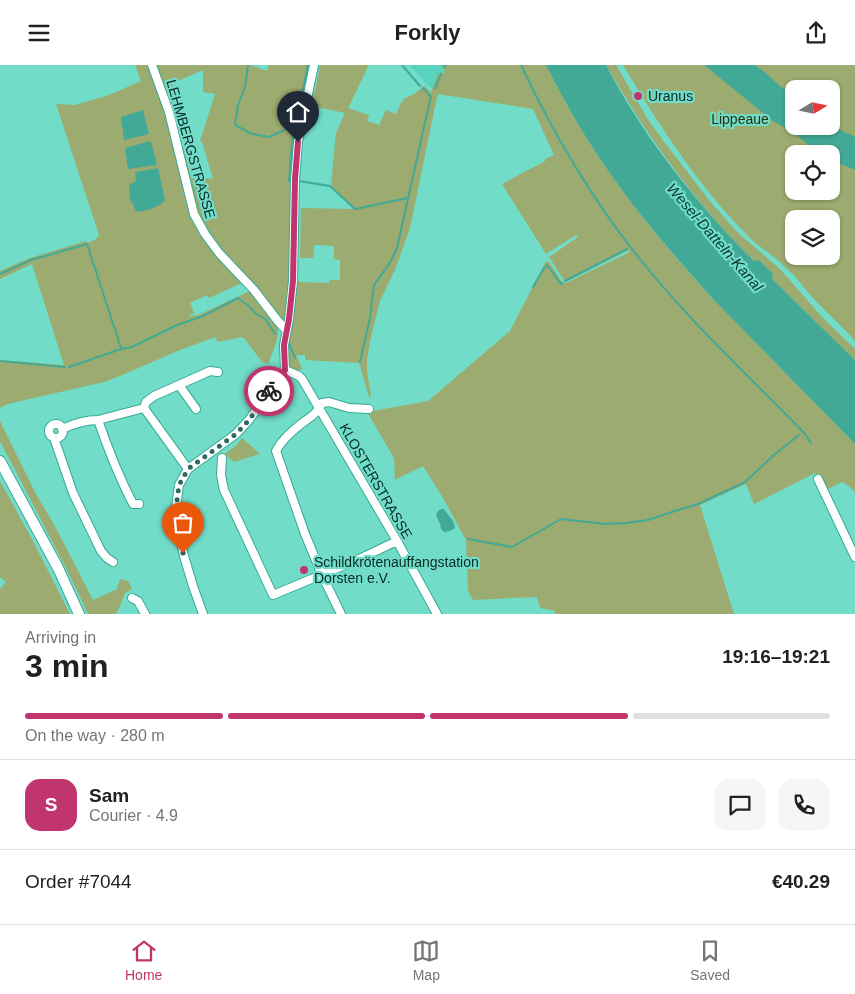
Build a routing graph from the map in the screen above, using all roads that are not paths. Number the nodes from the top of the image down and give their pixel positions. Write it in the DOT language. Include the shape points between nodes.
graph roads {
  1 [pos="152,65"];
  2 [pos="314,65"];
  3 [pos="286,330"];
  4 [pos="285,370"];
  5 [pos="218,372"];
  6 [pos="178,385"];
  7 [pos="144,408"];
  8 [pos="196,409"];
  9 [pos="320,409"];
  10 [pos="369,409"];
  11 [pos="98,420"];
  12 [pos="62,429"];
  13 [pos="54,438"];
  14 [pos="222,459"];
  15 [pos="0,461"];
  16 [pos="188,469"];
  17 [pos="818,479"];
  18 [pos="139,504"];
  19 [pos="397,541"];
  20 [pos="855,557"];
  21 [pos="112,562"];
  22 [pos="322,575"];
  23 [pos="132,598"];
  24 [pos="79,614"];
  25 [pos="145,614"];
  26 [pos="203,614"];
  27 [pos="341,614"];
  28 [pos="437,614"];
  1 -- 3 [label="street, LEHMBERGSTRASSE" via="169,112 194,213 205,235"];
  2 -- 3 [label="street" via="298,142 293,281"];
  3 -- 4 [label="street"];
  4 -- 9 [label="street, KLOSTERSTRASSE" via="302,379"];
  4 -- 16 [label="street" via="249,420"];
  5 -- 6 [label="street" via="210,371"];
  6 -- 7 [label="street" via="150,398"];
  6 -- 8 [label="street"];
  7 -- 11 [label="street"];
  7 -- 16 [label="street"];
  9 -- 10 [label="street" via="322,403 330,402 349,408"];
  9 -- 19 [label="street, KLOSTERSTRASSE"];
  9 -- 22 [label="street" via="296,428 276,451"];
  11 -- 12 [label="street"];
  11 -- 18 [label="street" via="123,485 133,504"];
  12 -- 13 [label="street" via="60,436"];
  12 -- 13 [label="street" via="57,424 50,427 49,433"];
  13 -- 21 [label="street" via="77,500 102,551"];
  14 -- 22 [label="street" via="224,490 273,595"];
  15 -- 24 [label="main road"];
  16 -- 26 [label="street" via="179,485 177,518 184,556"];
  17 -- 20 [label="street"];
  19 -- 22 [label="street"];
  19 -- 28 [label="street, KLOSTERSTRASSE"];
  22 -- 27 [label="street"];
  23 -- 25 [label="street" via="138,601"];
}
